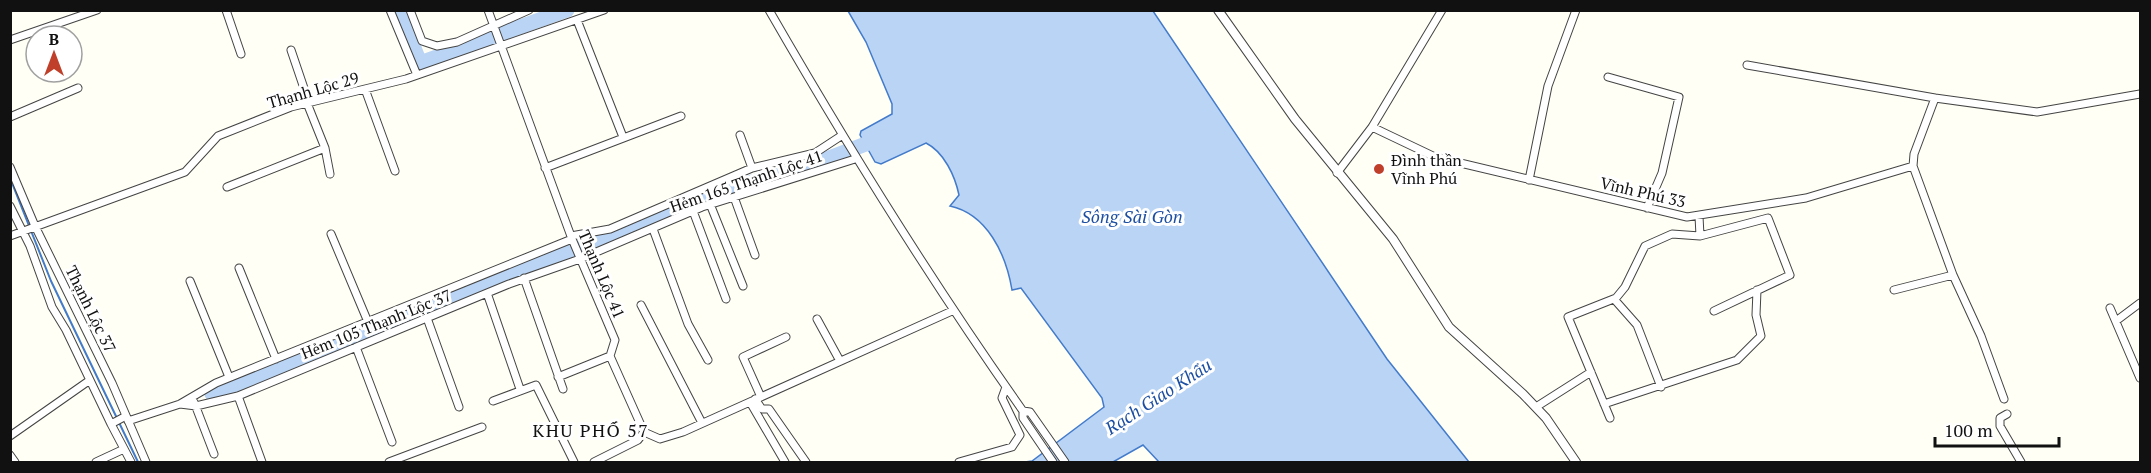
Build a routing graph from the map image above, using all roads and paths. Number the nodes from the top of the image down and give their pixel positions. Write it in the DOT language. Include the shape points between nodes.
graph roads {
  1 [pos="97,10"];
  2 [pos="226,10"];
  3 [pos="390,10"];
  4 [pos="410,10"];
  5 [pos="488,10"];
  6 [pos="529,10"];
  7 [pos="604,10"];
  8 [pos="769,10"];
  9 [pos="1218,10"];
  10 [pos="1442,10"];
  11 [pos="1576,10"];
  12 [pos="576,20"];
  13 [pos="493,27"];
  14 [pos="10,40"];
  15 [pos="500,47"];
  16 [pos="291,50"];
  17 [pos="241,54"];
  18 [pos="1747,65"];
  19 [pos="417,75"];
  20 [pos="1608,77"];
  21 [pos="78,88"];
  22 [pos="365,89"];
  23 [pos="2140,94"];
  24 [pos="1935,98"];
  25 [pos="308,103"];
  26 [pos="681,116"];
  27 [pos="10,117"];
  28 [pos="1372,127"];
  29 [pos="740,135"];
  30 [pos="623,137"];
  31 [pos="843,138"];
  32 [pos="325,148"];
  33 [pos="855,159"];
  34 [pos="1913,166"];
  35 [pos="10,167"];
  36 [pos="545,168"];
  37 [pos="752,168"];
  38 [pos="394,171"];
  39 [pos="1337,173"];
  40 [pos="330,174"];
  41 [pos="1529,180"];
  42 [pos="227,187"];
  43 [pos="734,197"];
  44 [pos="710,204"];
  45 [pos="10,206"];
  46 [pos="1647,208"];
  47 [pos="693,211"];
  48 [pos="1699,219"];
  49 [pos="29,229"];
  50 [pos="653,229"];
  51 [pos="331,234"];
  52 [pos="1700,235"];
  53 [pos="10,236"];
  54 [pos="571,238"];
  55 [pos="755,255"];
  56 [pos="579,257"];
  57 [pos="239,268"];
  58 [pos="1953,275"];
  59 [pos="524,278"];
  60 [pos="190,281"];
  61 [pos="742,286"];
  62 [pos="1757,290"];
  63 [pos="1894,290"];
  64 [pos="487,293"];
  65 [pos="726,299"];
  66 [pos="1614,299"];
  67 [pos="2140,303"];
  68 [pos="641,305"];
  69 [pos="2110,308"];
  70 [pos="952,311"];
  71 [pos="1714,311"];
  72 [pos="427,318"];
  73 [pos="817,319"];
  74 [pos="2116,321"];
  75 [pos="368,322"];
  76 [pos="786,337"];
  77 [pos="356,347"];
  78 [pos="610,356"];
  79 [pos="276,359"];
  80 [pos="708,360"];
  81 [pos="840,361"];
  82 [pos="1591,372"];
  83 [pos="229,377"];
  84 [pos="558,377"];
  85 [pos="2140,378"];
  86 [pos="90,380"];
  87 [pos="1006,387"];
  88 [pos="1661,387"];
  89 [pos="520,389"];
  90 [pos="563,389"];
  91 [pos="192,396"];
  92 [pos="238,396"];
  93 [pos="755,399"];
  94 [pos="2004,399"];
  95 [pos="493,401"];
  96 [pos="180,404"];
  97 [pos="1604,404"];
  98 [pos="196,406"];
  99 [pos="459,407"];
  100 [pos="1536,407"];
  101 [pos="1023,411"];
  102 [pos="2007,414"];
  103 [pos="1610,417"];
  104 [pos="126,418"];
  105 [pos="113,423"];
  106 [pos="702,423"];
  107 [pos="482,427"];
  108 [pos="644,432"];
  109 [pos="10,436"];
  110 [pos="392,442"];
  111 [pos="124,448"];
  112 [pos="214,454"];
  113 [pos="10,455"];
  114 [pos="15,462"];
  115 [pos="96,462"];
  116 [pos="131,462"];
  117 [pos="146,462"];
  118 [pos="262,462"];
  119 [pos="389,462"];
  120 [pos="574,462"];
  121 [pos="594,462"];
  122 [pos="785,462"];
  123 [pos="806,462"];
  124 [pos="959,462"];
  125 [pos="1053,462"];
  126 [pos="1065,462"];
  127 [pos="1576,462"];
  128 [pos="2021,462"];
  1 -- 14 [label="street"];
  2 -- 17 [label="street"];
  3 -- 19 [label="street"];
  4 -- 13 [label="street" via="422,42 436,46"];
  5 -- 13 [label="street, Thạnh Lộc 41"];
  6 -- 13 [label="street"];
  7 -- 12 [label="street, Thạnh Lộc 29"];
  8 -- 31 [label="street"];
  9 -- 39 [label="street"];
  10 -- 28 [label="street"];
  11 -- 41 [label="street" via="1548,86"];
  12 -- 15 [label="street, Thạnh Lộc 29"];
  12 -- 30 [label="street"];
  13 -- 15 [label="street, Thạnh Lộc 41"];
  15 -- 19 [label="street, Thạnh Lộc 29"];
  15 -- 36 [label="street, Thạnh Lộc 41"];
  16 -- 25 [label="street"];
  18 -- 24 [label="street"];
  19 -- 22 [label="street, Thạnh Lộc 29"];
  20 -- 46 [label="street" via="1679,97 1662,173"];
  21 -- 27 [label="street"];
  22 -- 25 [label="street, Thạnh Lộc 29"];
  22 -- 38 [label="street"];
  23 -- 24 [label="street" via="2037,112"];
  24 -- 34 [label="street"];
  25 -- 32 [label="street"];
  25 -- 49 [label="street, Thạnh Lộc 29" via="218,136 185,172"];
  26 -- 30 [label="street"];
  28 -- 39 [label="street"];
  28 -- 41 [label="street, Vĩnh Phú 33" via="1435,157"];
  29 -- 37 [label="street"];
  30 -- 36 [label="street"];
  31 -- 33 [label="street"];
  31 -- 37 [label="street" via="815,153"];
  32 -- 40 [label="street"];
  32 -- 42 [label="street"];
  33 -- 43 [label="street, Hẻm 165 Thạnh Lộc 41"];
  33 -- 70 [label="street"];
  34 -- 48 [label="street, Vĩnh Phú 33" via="1806,198"];
  34 -- 58 [label="street"];
  35 -- 49 [label="street, Thạnh Lộc 37"];
  36 -- 54 [label="street, Thạnh Lộc 41"];
  37 -- 54 [label="street" via="610,229"];
  39 -- 100 [label="street" via="1393,239 1449,327"];
  41 -- 46 [label="street, Vĩnh Phú 33"];
  43 -- 44 [label="street, Hẻm 165 Thạnh Lộc 41"];
  43 -- 55 [label="street"];
  44 -- 47 [label="street, Hẻm 165 Thạnh Lộc 41"];
  44 -- 61 [label="street"];
  45 -- 49 [label="street"];
  46 -- 48 [label="street, Vĩnh Phú 33"];
  47 -- 50 [label="street, Hẻm 165 Thạnh Lộc 41"];
  47 -- 65 [label="street"];
  48 -- 52 [label="street"];
  49 -- 53 [label="street, Thạnh Lộc 29"];
  49 -- 86 [label="street" via="52,307"];
  49 -- 104 [label="street, Thạnh Lộc 37"];
  50 -- 56 [label="street, Hẻm 165 Thạnh Lộc 41"];
  50 -- 80 [label="street" via="688,324"];
  51 -- 75 [label="street"];
  52 -- 62 [label="street" via="1768,218 1790,275"];
  52 -- 66 [label="street" via="1672,234 1645,246 1625,287"];
  54 -- 56 [label="street, Thạnh Lộc 41"];
  54 -- 75 [label="street"];
  56 -- 59 [label="street, Hẻm 105 Thạnh Lộc 37"];
  56 -- 78 [label="street, Thạnh Lộc 41" via="615,340"];
  57 -- 79 [label="street"];
  58 -- 63 [label="street"];
  58 -- 94 [label="street"];
  59 -- 64 [label="street, Hẻm 105 Thạnh Lộc 37"];
  59 -- 84 [label="street"];
  60 -- 83 [label="street"];
  62 -- 71 [label="street"];
  62 -- 88 [label="street" via="1756,315 1761,328 1758,341 1737,360"];
  64 -- 72 [label="street, Hẻm 105 Thạnh Lộc 37"];
  64 -- 89 [label="street"];
  66 -- 82 [label="street" via="1568,317"];
  66 -- 88 [label="street" via="1637,325"];
  67 -- 74 [label="street"];
  68 -- 106 [label="street"];
  69 -- 74 [label="street"];
  70 -- 81 [label="street"];
  70 -- 87 [label="street"];
  72 -- 77 [label="street, Hẻm 105 Thạnh Lộc 37"];
  72 -- 99 [label="street"];
  73 -- 81 [label="street"];
  74 -- 85 [label="street"];
  75 -- 79 [label="street"];
  76 -- 93 [label="street" via="743,357"];
  77 -- 92 [label="street, Hẻm 105 Thạnh Lộc 37"];
  77 -- 110 [label="street"];
  78 -- 84 [label="street"];
  78 -- 108 [label="street, Thạnh Lộc 41"];
  79 -- 83 [label="street"];
  81 -- 93 [label="street"];
  82 -- 97 [label="street"];
  82 -- 100 [label="street"];
  83 -- 91 [label="street"];
  84 -- 90 [label="street"];
  86 -- 105 [label="street"];
  86 -- 109 [label="street"];
  87 -- 101 [label="street"];
  87 -- 124 [label="street" via="1002,398 1020,435 1012,447"];
  88 -- 97 [label="street"];
  89 -- 95 [label="street"];
  89 -- 120 [label="street" via="534,385 538,388"];
  91 -- 96 [label="street"];
  91 -- 98 [label="street"];
  92 -- 98 [label="street, Hẻm 105 Thạnh Lộc 37"];
  92 -- 118 [label="street"];
  93 -- 106 [label="street"];
  93 -- 122 [label="street"];
  93 -- 123 [label="street" via="762,409 769,409"];
  96 -- 98 [label="street, Hẻm 105 Thạnh Lộc 37"];
  96 -- 104 [label="street"];
  97 -- 103 [label="street"];
  98 -- 112 [label="street"];
  100 -- 127 [label="street"];
  101 -- 125 [label="street" via="1023,418"];
  101 -- 126 [label="street" via="1030,412"];
  102 -- 128 [label="street" via="2000,418 2000,426"];
  104 -- 105 [label="street"];
  104 -- 117 [label="street, Thạnh Lộc 37"];
  105 -- 111 [label="street"];
  106 -- 108 [label="street" via="660,439"];
  107 -- 119 [label="street"];
  108 -- 121 [label="street" via="638,440"];
  111 -- 115 [label="street"];
  111 -- 116 [label="street"];
  113 -- 114 [label="street"];
}
